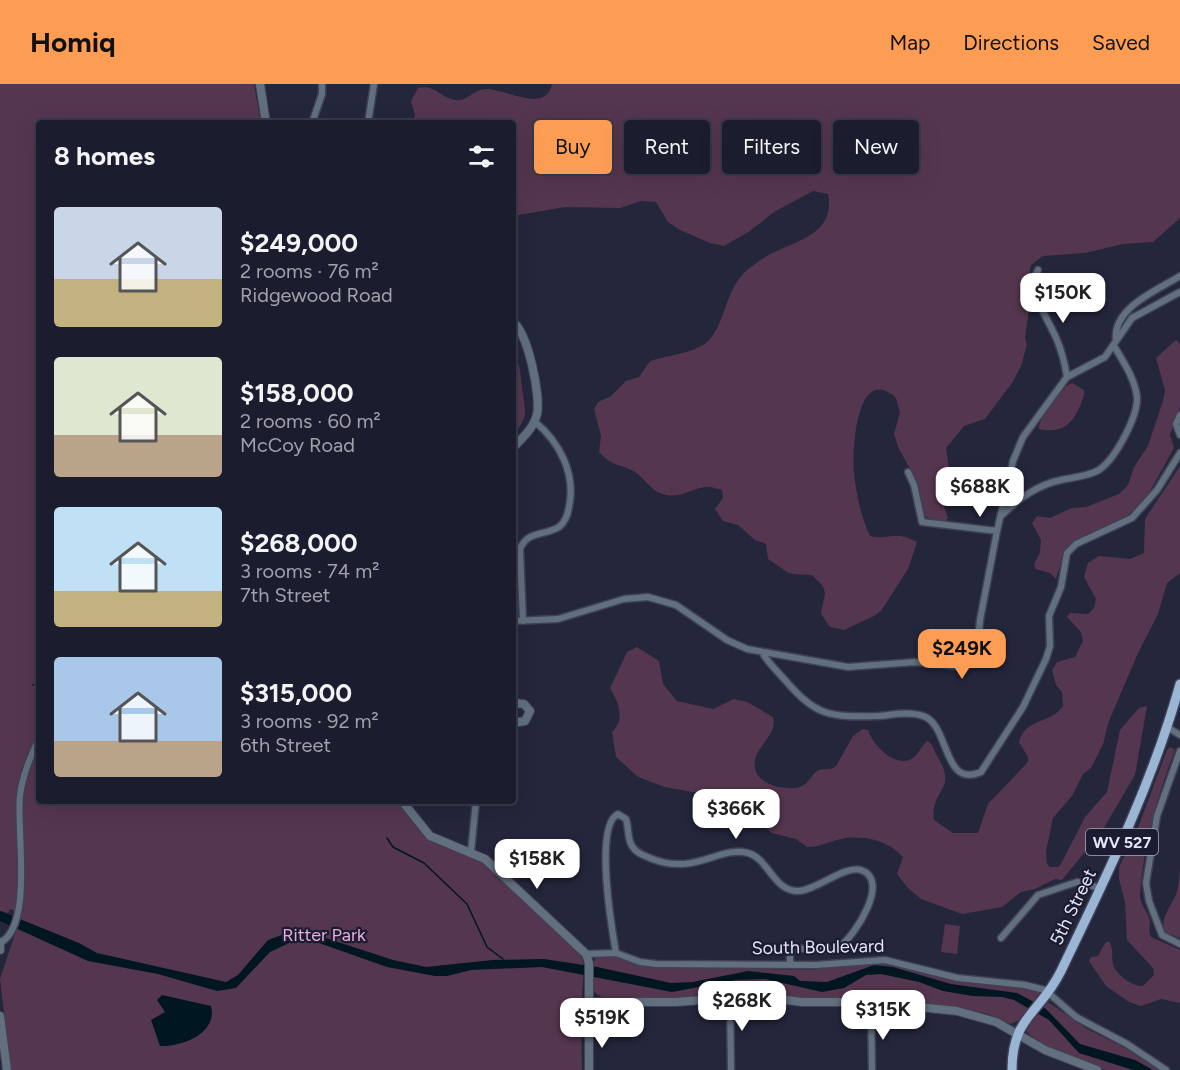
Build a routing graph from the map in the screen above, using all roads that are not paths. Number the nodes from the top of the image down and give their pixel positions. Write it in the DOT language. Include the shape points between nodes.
graph roads {
  1 [pos="260,84"];
  2 [pos="322,84"];
  3 [pos="374,84"];
  4 [pos="266,120"];
  5 [pos="313,120"];
  6 [pos="368,120"];
  7 [pos="1038,270"];
  8 [pos="1180,276"];
  9 [pos="1180,292"];
  10 [pos="516,326"];
  11 [pos="1115,344"];
  12 [pos="1067,377"];
  13 [pos="1180,415"];
  14 [pos="534,421"];
  15 [pos="1180,435"];
  16 [pos="516,444"];
  17 [pos="1180,453"];
  18 [pos="908,472"];
  19 [pos="1002,515"];
  20 [pos="997,531"];
  21 [pos="516,621"];
  22 [pos="523,621"];
  23 [pos="762,652"];
  24 [pos="1180,684"];
  25 [pos="516,703"];
  26 [pos="516,722"];
  27 [pos="1167,727"];
  28 [pos="1180,735"];
  29 [pos="36,746"];
  30 [pos="1180,751"];
  31 [pos="404,804"];
  32 [pos="476,804"];
  33 [pos="471,851"];
  34 [pos="1100,888"];
  35 [pos="1001,938"];
  36 [pos="0,943"];
  37 [pos="1180,944"];
  38 [pos="0,950"];
  39 [pos="616,953"];
  40 [pos="587,957"];
  41 [pos="789,965"];
  42 [pos="730,996"];
  43 [pos="1045,996"];
  44 [pos="589,1002"];
  45 [pos="871,1002"];
  46 [pos="0,1016"];
  47 [pos="1017,1032"];
  48 [pos="7,1070"];
  49 [pos="589,1070"];
  50 [pos="731,1070"];
  51 [pos="872,1070"];
  52 [pos="1012,1070"];
  53 [pos="1097,1070"];
  54 [pos="1166,1070"];
  1 -- 4 [label="street"];
  2 -- 5 [label="street"];
  3 -- 6 [label="street"];
  7 -- 12 [label="street" via="1035,290 1058,342"];
  8 -- 11 [label="street" via="1123,314 1116,325"];
  9 -- 11 [label="street" via="1132,318"];
  10 -- 14 [label="street" via="523,334 537,401"];
  11 -- 12 [label="street" via="1099,360"];
  11 -- 19 [label="street" via="1137,397 1134,414 1112,458 1090,474 1038,488"];
  12 -- 19 [label="street" via="1020,443"];
  13 -- 15 [label="street" via="1176,424"];
  14 -- 16 [label="street"];
  14 -- 22 [label="street" via="549,435 569,470 571,492 564,522 556,529 530,537 520,549"];
  17 -- 23 [label="street" via="1157,490 1132,518 1076,544 1067,553 1059,593 1049,616 1050,646 1046,659 1019,714 981,772 969,775 958,771 935,724 922,715 837,716 813,708"];
  18 -- 20 [label="street" via="922,522"];
  19 -- 20 [label="street"];
  20 -- 23 [label="street" via="977,652 965,667 915,662 848,667"];
  21 -- 22 [label="street"];
  22 -- 23 [label="street" via="558,620 624,599 648,597 676,605 727,640"];
  24 -- 27 [label="main road, 5th Street / WV 527"];
  25 -- 26 [label="street" via="524,704 530,711 525,721"];
  27 -- 28 [label="street"];
  27 -- 34 [label="main road, 5th Street / WV 527" via="1142,797"];
  29 -- 36 [label="street" via="20,796 18,913 12,932"];
  30 -- 37 [label="street" via="1157,816 1146,888 1162,935"];
  31 -- 33 [label="street" via="430,836"];
  32 -- 33 [label="street"];
  33 -- 40 [label="street" via="493,866"];
  34 -- 35 [label="street" via="1077,882 1038,895"];
  34 -- 43 [label="main road, 5th Street / WV 527"];
  36 -- 38 [label="street"];
  39 -- 40 [label="street, South Boulevard"];
  39 -- 41 [label="street, South Boulevard" via="656,964"];
  39 -- 41 [label="street" via="605,849 610,821 618,814 626,819 634,849 670,865 694,864 744,852 757,858 779,883 795,891 856,869 870,876 870,901 842,944 833,948 795,949 790,953"];
  40 -- 44 [label="street"];
  41 -- 43 [label="street, South Boulevard" via="885,960 958,978 1032,986"];
  42 -- 44 [label="street" via="676,1002"];
  42 -- 45 [label="street" via="812,1003"];
  42 -- 50 [label="street"];
  43 -- 47 [label="main road, 5th Street / WV 527"];
  43 -- 54 [label="street"];
  44 -- 49 [label="street"];
  45 -- 47 [label="street" via="969,1013"];
  45 -- 51 [label="street"];
  46 -- 48 [label="street"];
  47 -- 52 [label="main road, 5th Street / WV 527"];
  47 -- 53 [label="street" via="1045,1050"];
}
